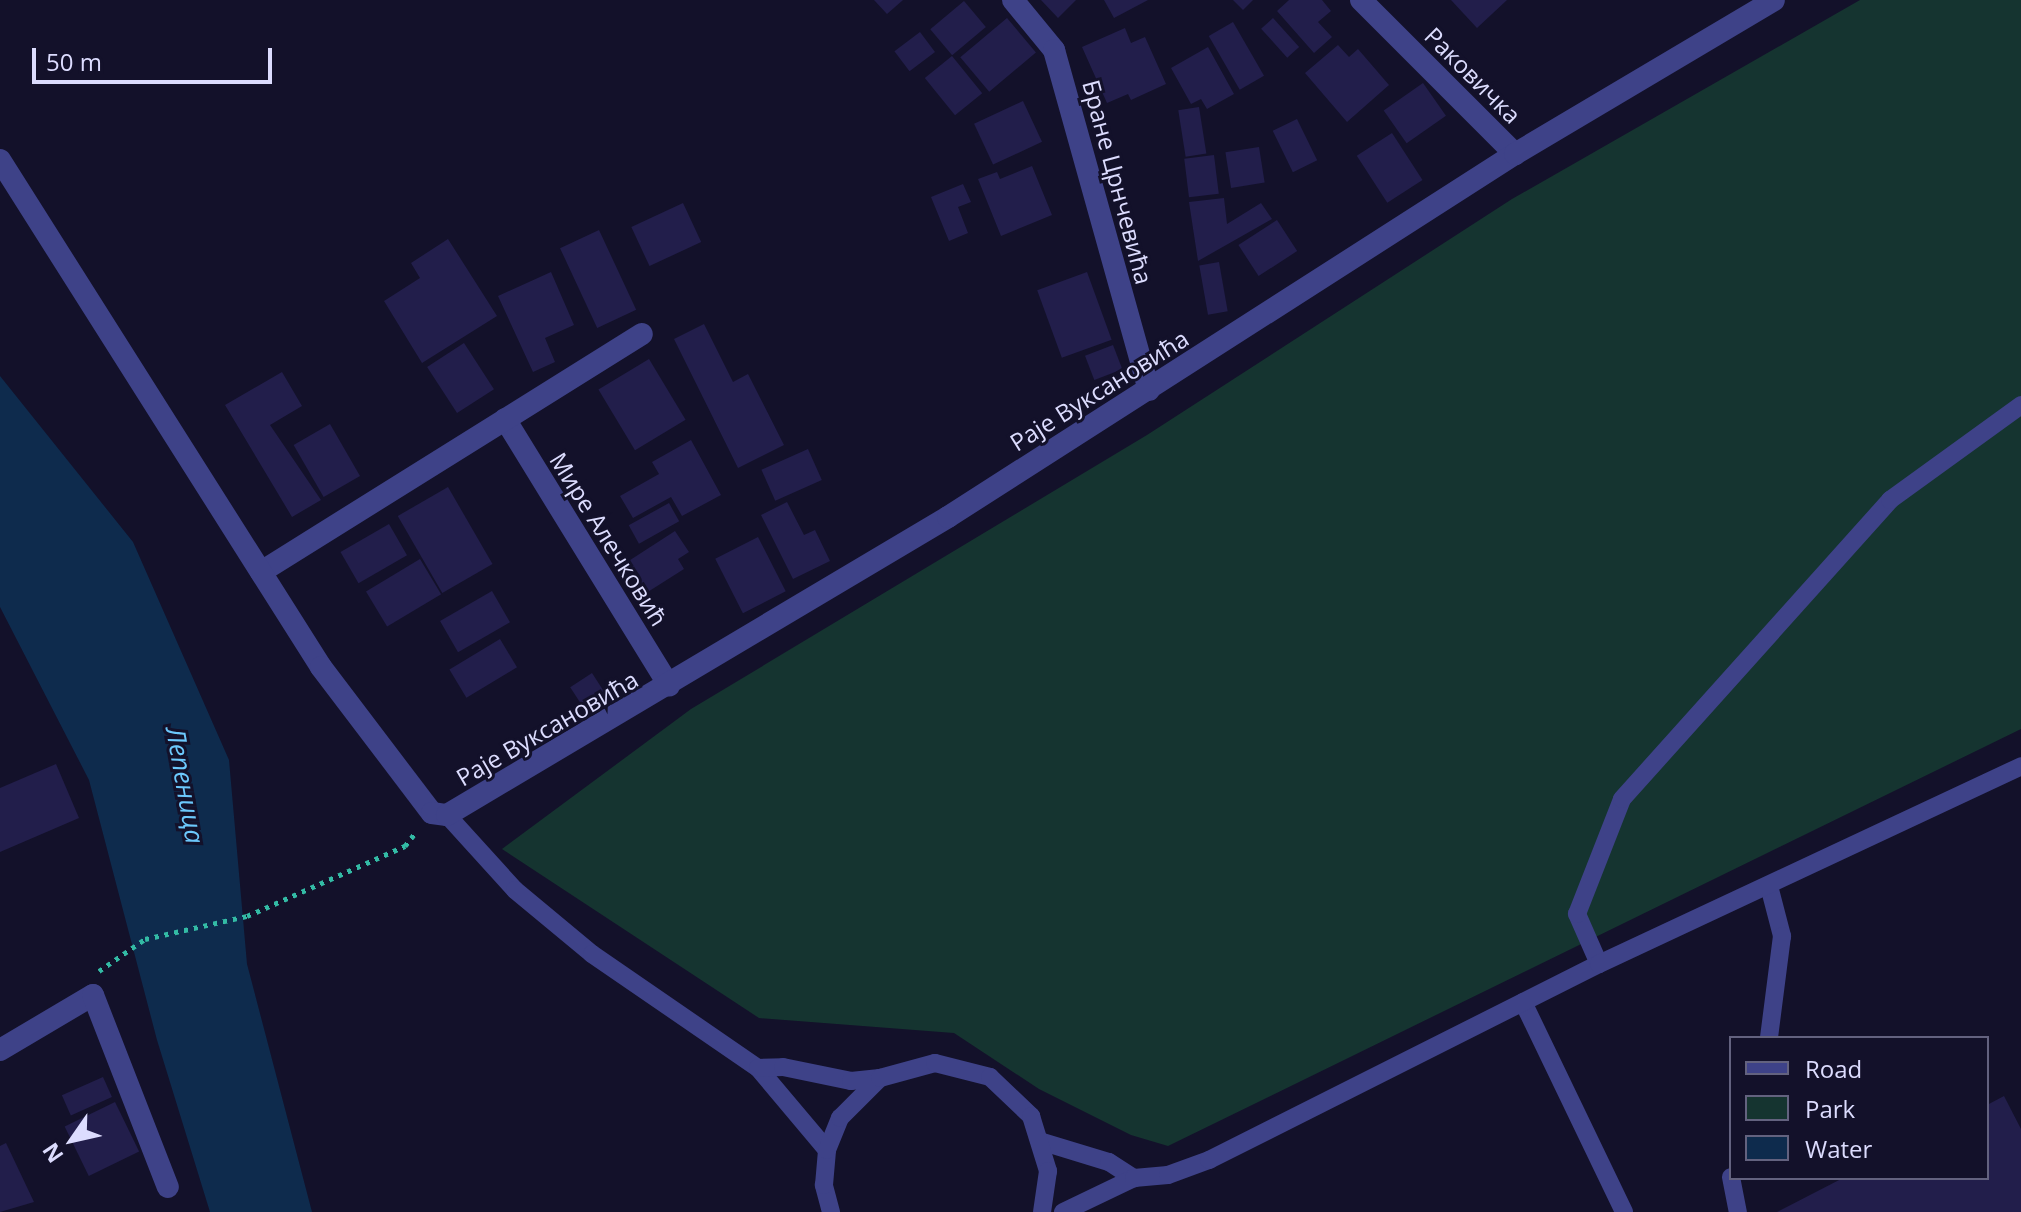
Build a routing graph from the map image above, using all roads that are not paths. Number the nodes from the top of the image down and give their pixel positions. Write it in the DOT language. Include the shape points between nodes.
graph roads {
  1 [pos="1013,0"];
  2 [pos="1361,0"];
  3 [pos="1774,0"];
  4 [pos="1515,154"];
  5 [pos="0,160"];
  6 [pos="642,334"];
  7 [pos="1149,390"];
  8 [pos="2021,405"];
  9 [pos="505,419"];
  10 [pos="261,572"];
  11 [pos="669,686"];
  12 [pos="2021,766"];
  13 [pos="439,814"];
  14 [pos="1769,886"];
  15 [pos="1599,964"];
  16 [pos="1523,1002"];
  17 [pos="1769,1036"];
  18 [pos="0,1050"];
  19 [pos="758,1068"];
  20 [pos="880,1078"];
  21 [pos="1043,1142"];
  22 [pos="827,1150"];
  23 [pos="1134,1178"];
  24 [pos="1732,1180"];
  25 [pos="168,1187"];
  26 [pos="831,1212"];
  27 [pos="1042,1212"];
  28 [pos="1063,1212"];
  29 [pos="1624,1212"];
  30 [pos="1738,1212"];
  1 -- 7 [label="street, Бране Црнчевића" via="1054,50"];
  2 -- 4 [label="street, Раковичка"];
  3 -- 4 [label="street, Раје Вуксановића"];
  4 -- 7 [label="street, Раје Вуксановића"];
  5 -- 10 [label="street"];
  6 -- 9 [label="street"];
  7 -- 11 [label="street, Раје Вуксановића"];
  8 -- 15 [label="lane" via="1890,500 1622,799 1577,914"];
  9 -- 10 [label="street"];
  9 -- 11 [label="street, Мире Алечковић"];
  10 -- 13 [label="street" via="321,667"];
  11 -- 13 [label="street, Раје Вуксановића"];
  12 -- 14 [label="lane"];
  13 -- 19 [label="lane" via="515,890 592,954"];
  14 -- 15 [label="lane"];
  14 -- 17 [label="lane" via="1782,936"];
  15 -- 16 [label="lane"];
  16 -- 23 [label="lane" via="1209,1160 1168,1175"];
  16 -- 29 [label="lane"];
  18 -- 25 [label="street" via="93,995"];
  19 -- 20 [label="lane" via="783,1067 851,1081"];
  19 -- 22 [label="lane"];
  20 -- 21 [label="lane" via="935,1063 990,1077 1022,1105"];
  20 -- 22 [label="lane" via="840,1118"];
  21 -- 23 [label="lane" via="1109,1162"];
  21 -- 27 [label="lane" via="1048,1171"];
  22 -- 26 [label="lane" via="824,1185"];
  23 -- 28 [label="lane"];
  24 -- 30 [label="lane"];
}
